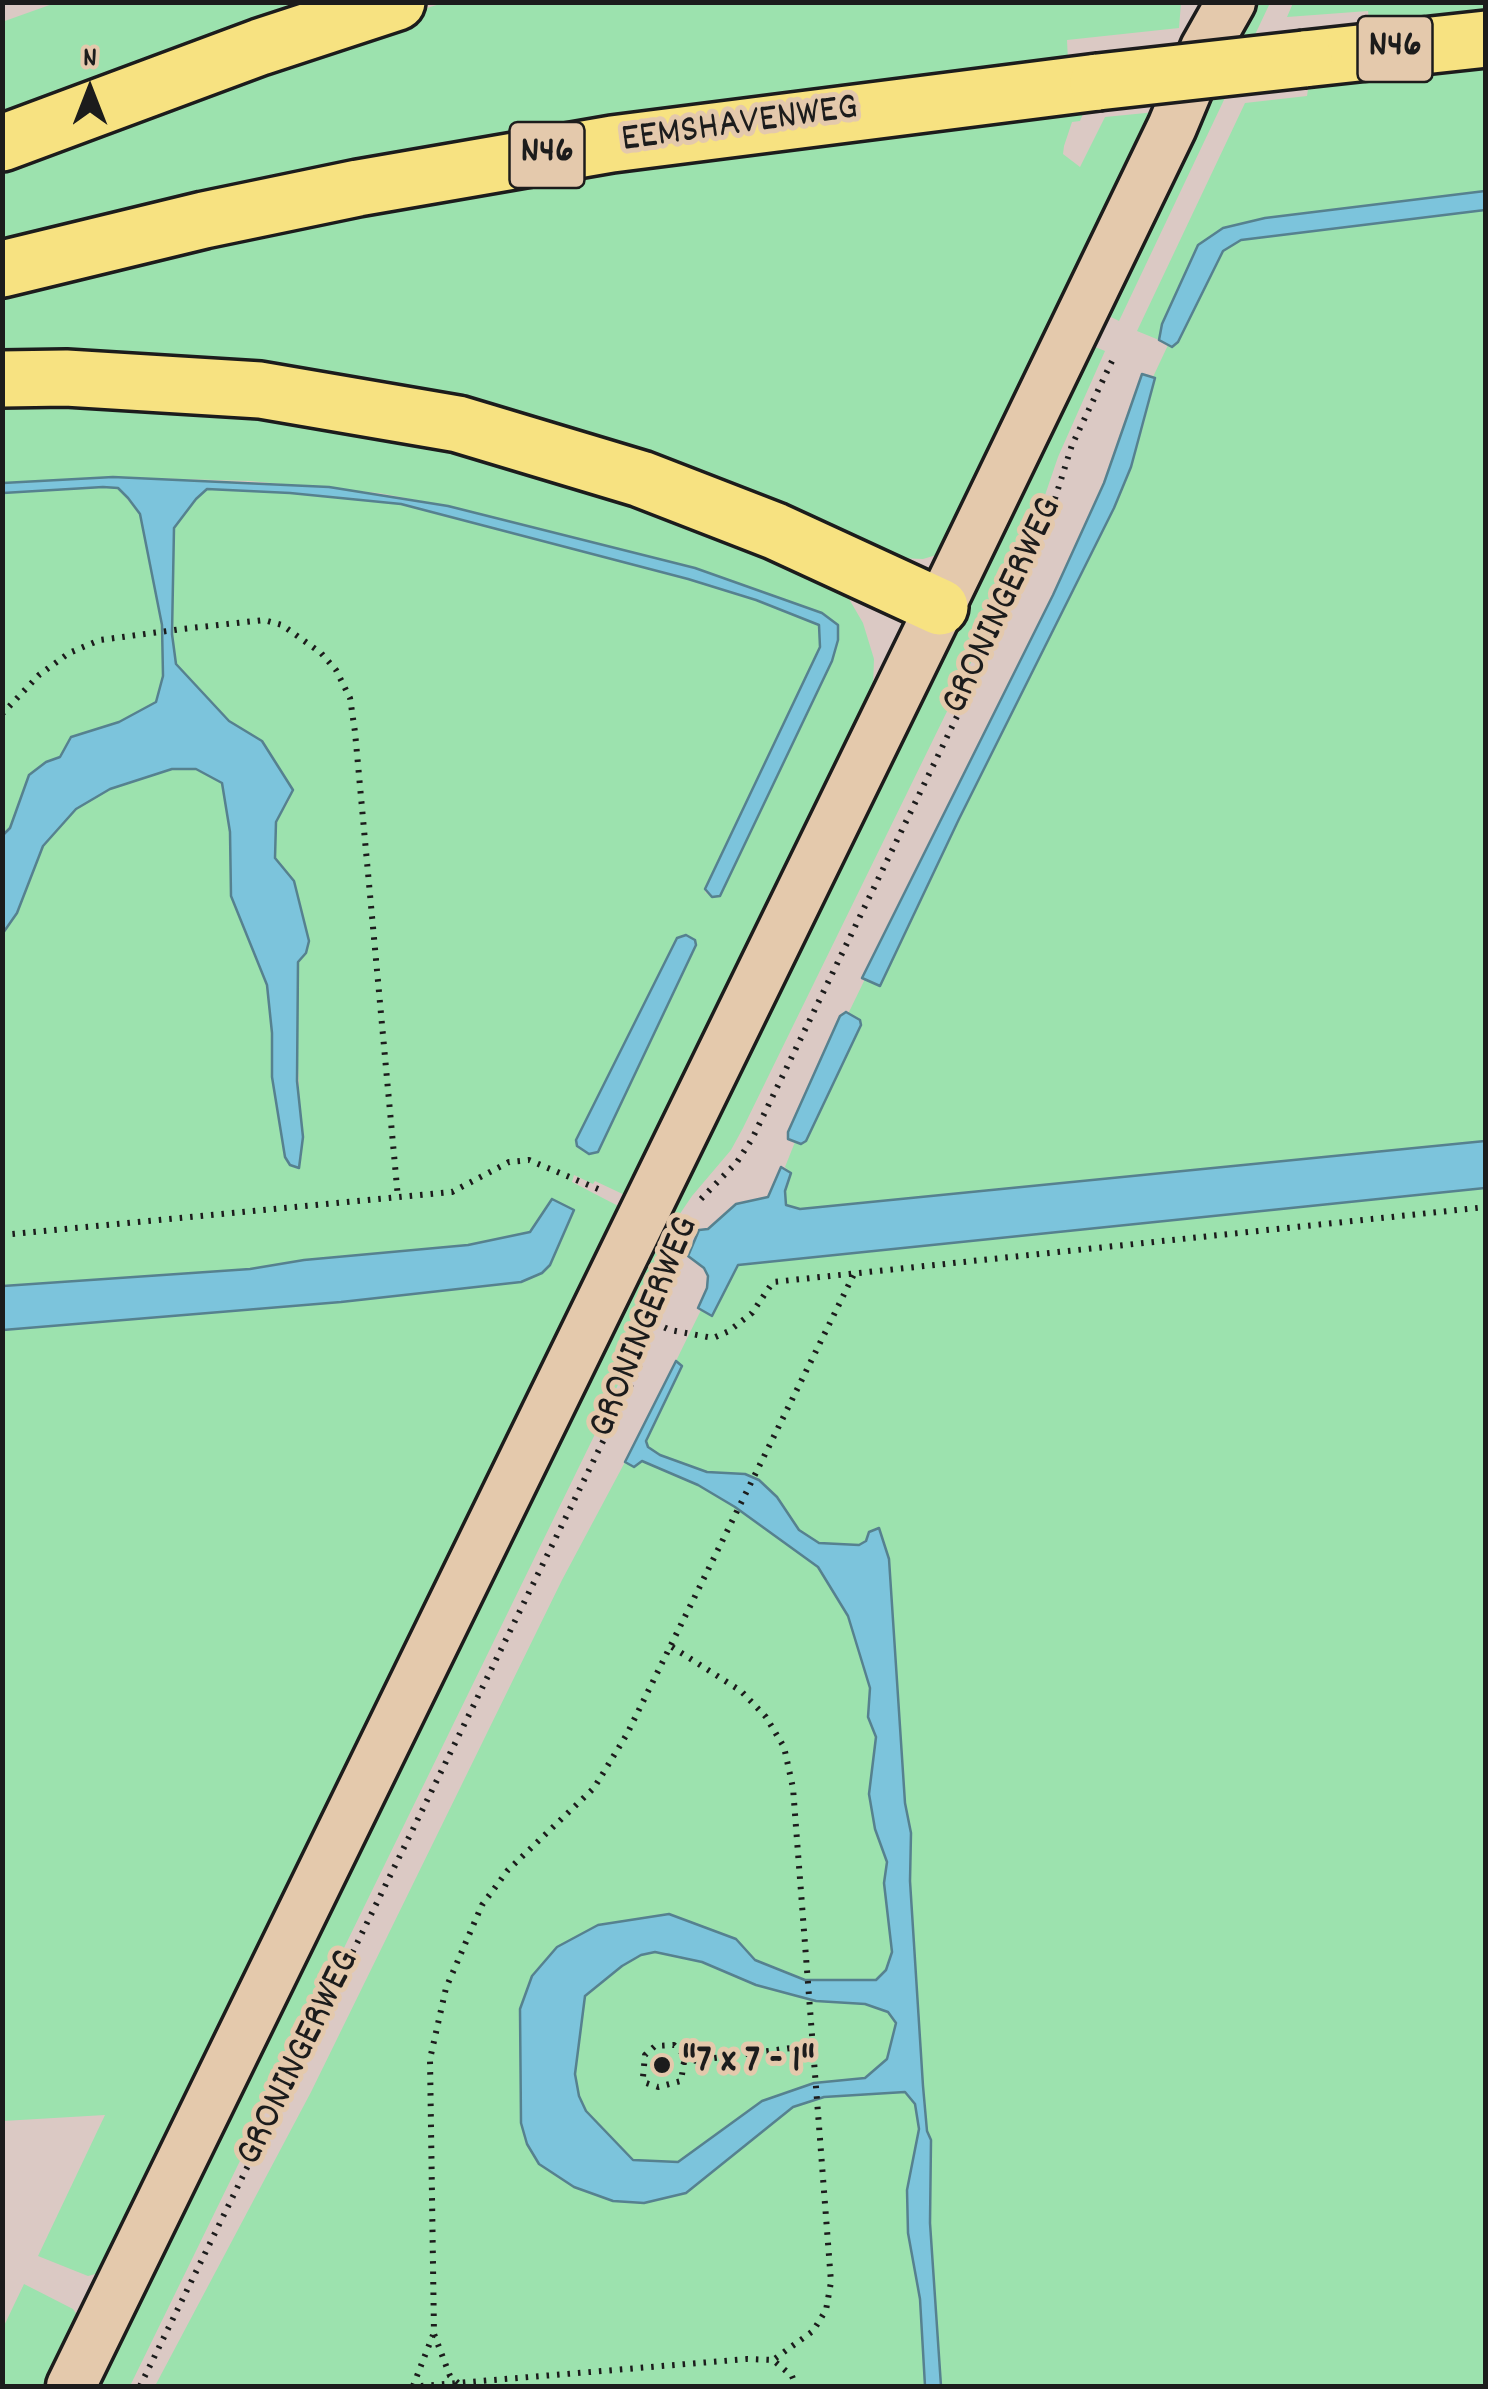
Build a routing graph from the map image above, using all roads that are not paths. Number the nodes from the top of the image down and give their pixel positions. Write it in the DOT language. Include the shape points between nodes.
graph roads {
  1 [pos="398,2"];
  2 [pos="1231,2"];
  3 [pos="1201,25"];
  4 [pos="1486,39"];
  5 [pos="2,143"];
  6 [pos="2,269"];
  7 [pos="2,379"];
  8 [pos="940,607"];
  9 [pos="71,2386"];
  1 -- 5 [label="highway"];
  2 -- 3 [label="main road, GRONINGERWEG"];
  3 -- 8 [label="main road, GRONINGERWEG" via="1172,127"];
  4 -- 6 [label="highway, EEMSHAVENWEG / N46, bridge" via="612,144 358,188"];
  7 -- 8 [label="highway" via="260,390 458,424 776,531"];
  8 -- 9 [label="main road, GRONINGERWEG"];
}
